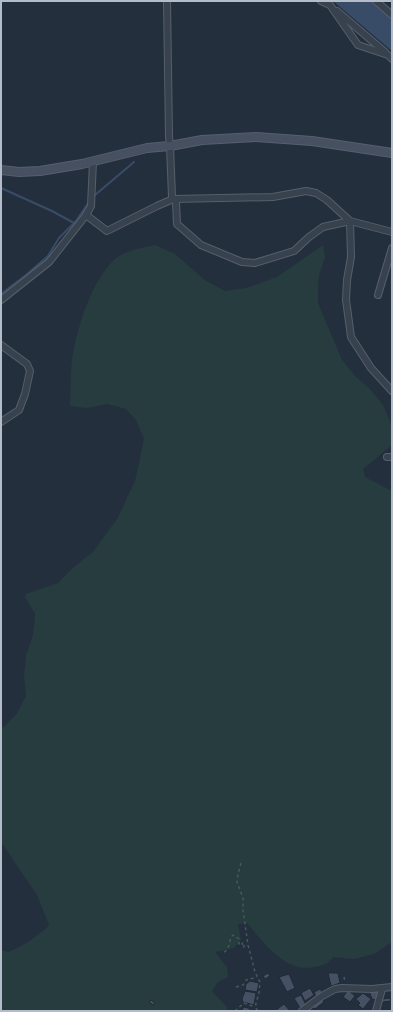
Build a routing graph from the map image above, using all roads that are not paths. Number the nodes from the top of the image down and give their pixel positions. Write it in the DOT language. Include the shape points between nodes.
graph roads {
  1 [pos="167,1"];
  2 [pos="321,1"];
  3 [pos="376,1"];
  4 [pos="328,3"];
  5 [pos="392,15"];
  6 [pos="390,57"];
  7 [pos="170,146"];
  8 [pos="392,153"];
  9 [pos="93,161"];
  10 [pos="1,170"];
  11 [pos="173,199"];
  12 [pos="86,215"];
  13 [pos="350,221"];
  14 [pos="392,232"];
  15 [pos="392,248"];
  16 [pos="378,295"];
  17 [pos="1,300"];
  18 [pos="1,345"];
  19 [pos="392,391"];
  20 [pos="1,422"];
  21 [pos="392,988"];
  22 [pos="382,989"];
  23 [pos="302,1011"];
  24 [pos="376,1011"];
  1 -- 7 [label="street"];
  2 -- 4 [label="street"];
  3 -- 5 [label="street"];
  4 -- 6 [label="street"];
  4 -- 6 [label="street" via="358,45"];
  7 -- 8 [label="street" via="202,140 256,137 312,141"];
  7 -- 9 [label="street" via="147,148"];
  7 -- 11 [label="street"];
  9 -- 10 [label="street" via="40,172"];
  9 -- 12 [label="street" via="92,206"];
  11 -- 12 [label="street" via="107,231"];
  11 -- 13 [label="street" via="273,197 311,191 327,200"];
  11 -- 13 [label="street" via="176,202 177,224 201,245 249,263 294,251 312,233 323,227"];
  12 -- 17 [label="street" via="49,262"];
  13 -- 14 [label="street"];
  13 -- 19 [label="street" via="351,257 346,300 351,337 371,368"];
  15 -- 16 [label="street"];
  18 -- 20 [label="street" via="27,364 30,371 19,410"];
  21 -- 22 [label="street"];
  22 -- 23 [label="street" via="335,989"];
  22 -- 24 [label="street"];
}
